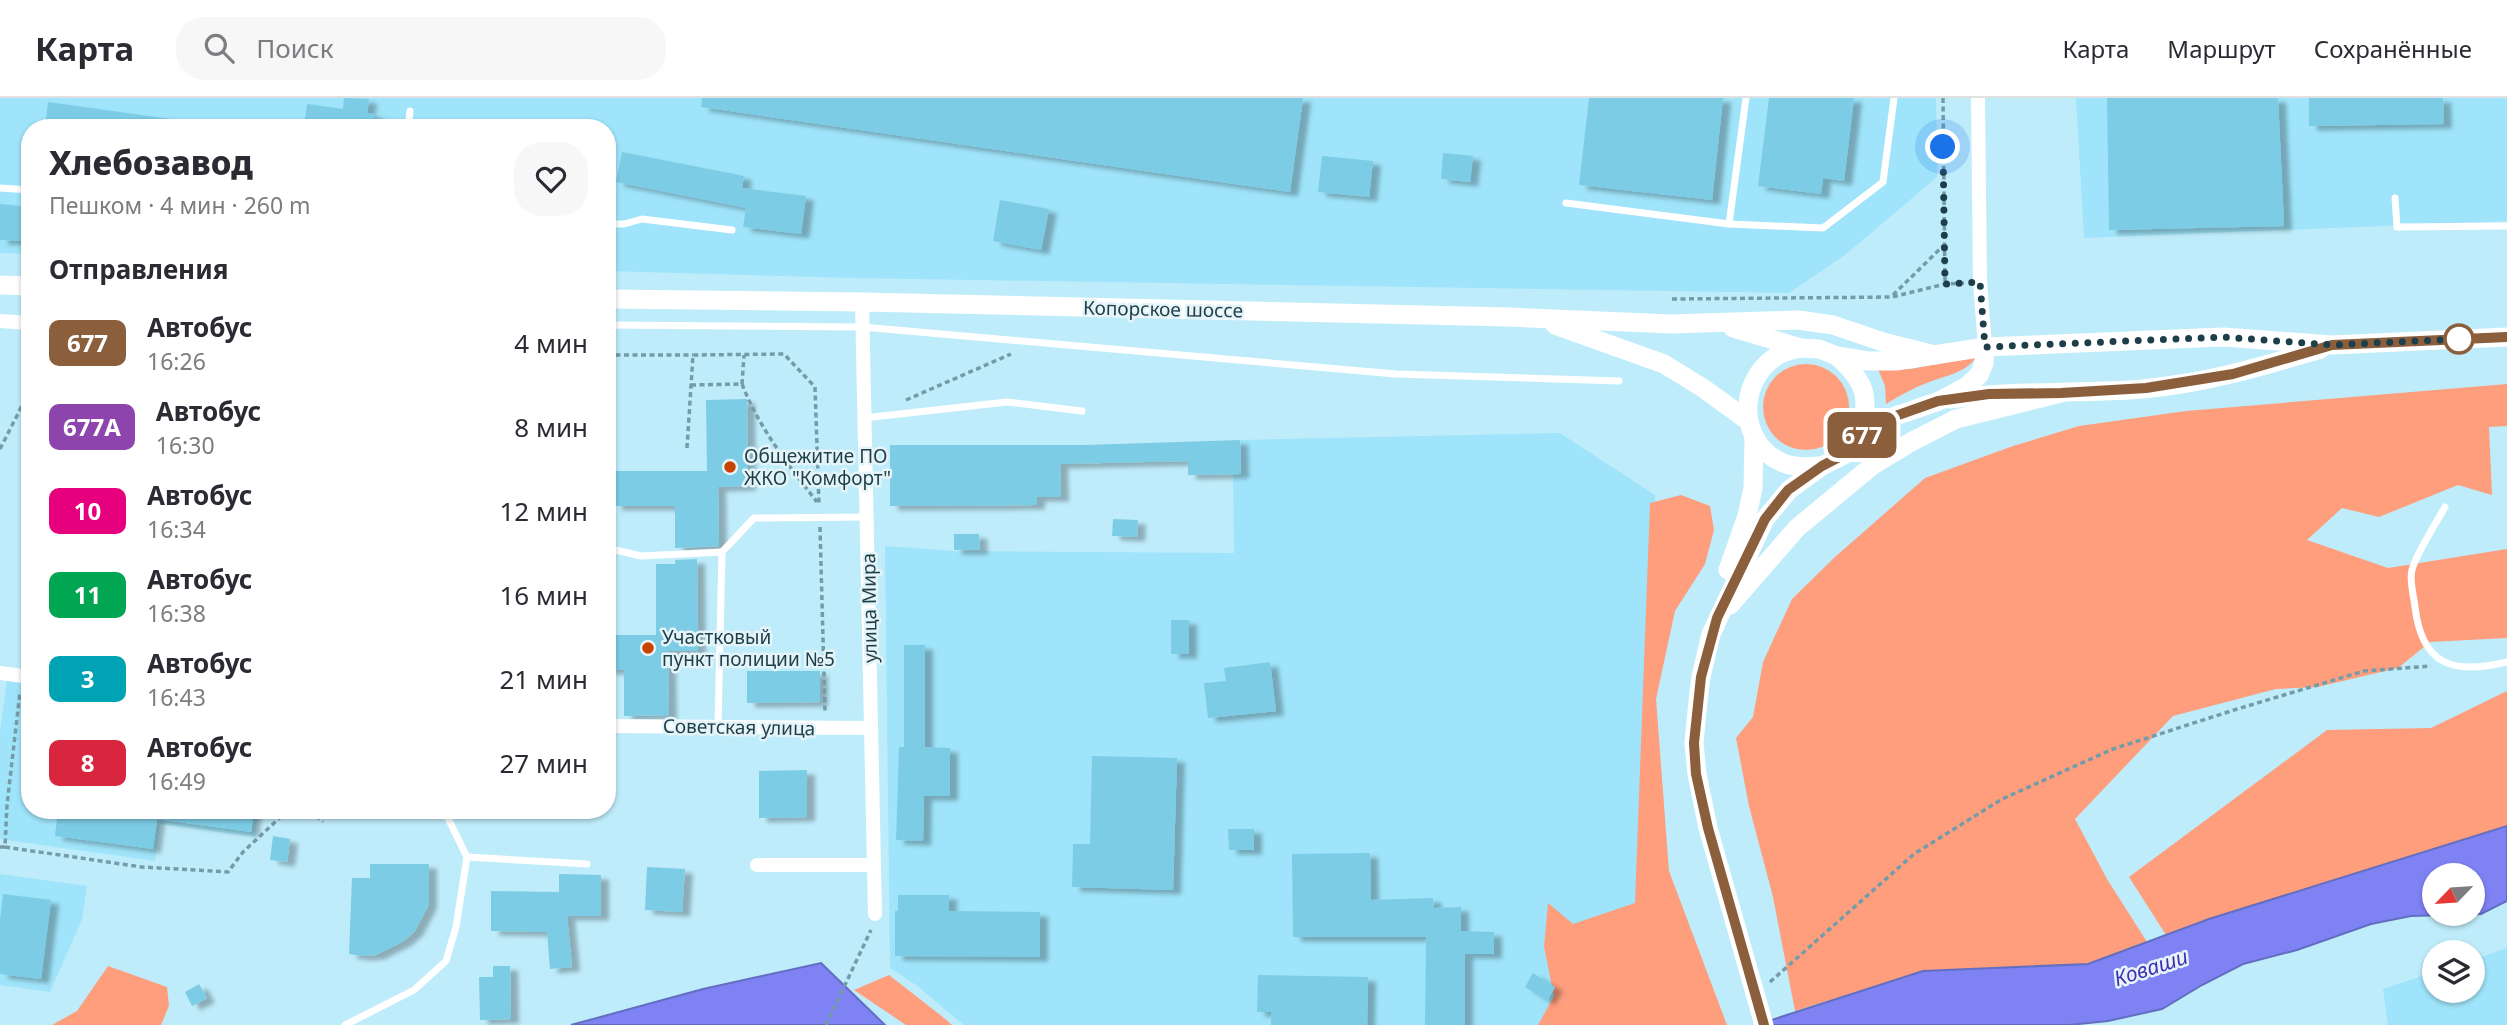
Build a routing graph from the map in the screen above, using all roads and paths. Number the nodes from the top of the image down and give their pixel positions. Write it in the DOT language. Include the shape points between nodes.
graph roads {
  1 [pos="1746,98"];
  2 [pos="1894,98"];
  3 [pos="1943,98"];
  4 [pos="1978,98"];
  5 [pos="410,111"];
  6 [pos="409,119"];
  7 [pos="0,188"];
  8 [pos="21,189"];
  9 [pos="2395,198"];
  10 [pos="1566,204"];
  11 [pos="616,223"];
  12 [pos="1729,225"];
  13 [pos="2507,226"];
  14 [pos="732,230"];
  15 [pos="1944,245"];
  16 [pos="1980,282"];
  17 [pos="1945,284"];
  18 [pos="0,285"];
  19 [pos="21,286"];
  20 [pos="1892,297"];
  21 [pos="616,299"];
  22 [pos="1672,299"];
  23 [pos="862,302"];
  24 [pos="1538,318"];
  25 [pos="0,321"];
  26 [pos="21,322"];
  27 [pos="1718,323"];
  28 [pos="616,325"];
  29 [pos="862,327"];
  30 [pos="2507,337"];
  31 [pos="2332,345"];
  32 [pos="1985,347"];
  33 [pos="1801,348"];
  34 [pos="744,354"];
  35 [pos="1021,354"];
  36 [pos="616,355"];
  37 [pos="693,355"];
  38 [pos="1935,355"];
  39 [pos="1837,356"];
  40 [pos="1619,381"];
  41 [pos="742,384"];
  42 [pos="691,385"];
  43 [pos="2061,393"];
  44 [pos="1938,401"];
  45 [pos="896,404"];
  46 [pos="21,408"];
  47 [pos="1082,411"];
  48 [pos="864,418"];
  49 [pos="1751,429"];
  50 [pos="1859,436"];
  51 [pos="687,448"];
  52 [pos="0,449"];
  53 [pos="1822,466"];
  54 [pos="819,504"];
  55 [pos="2445,508"];
  56 [pos="867,517"];
  57 [pos="819,518"];
  58 [pos="616,550"];
  59 [pos="722,552"];
  60 [pos="1717,618"];
  61 [pos="2507,662"];
  62 [pos="2447,665"];
  63 [pos="0,673"];
  64 [pos="21,675"];
  65 [pos="21,710"];
  66 [pos="616,726"];
  67 [pos="719,726"];
  68 [pos="826,727"];
  69 [pos="871,728"];
  70 [pos="278,819"];
  71 [pos="320,819"];
  72 [pos="448,819"];
  73 [pos="323,822"];
  74 [pos="2,847"];
  75 [pos="467,857"];
  76 [pos="587,864"];
  77 [pos="757,865"];
  78 [pos="874,865"];
  79 [pos="875,914"];
  80 [pos="869,937"];
  81 [pos="1761,991"];
  82 [pos="345,1025"];
  83 [pos="826,1025"];
  84 [pos="1764,1025"];
  1 -- 12 [label="lane"];
  2 -- 12 [label="lane" via="1883,181 1823,228"];
  3 -- 15 [label="path"];
  4 -- 16 [label="street"];
  5 -- 6 [label="lane"];
  7 -- 8 [label="lane"];
  9 -- 13 [label="lane" via="2397,227"];
  10 -- 12 [label="lane"];
  11 -- 14 [label="lane" via="642,219"];
  15 -- 17 [label="path"];
  15 -- 20 [label="path"];
  16 -- 17 [label="path"];
  16 -- 32 [label="street"];
  17 -- 20 [label="path"];
  18 -- 19 [label="main road"];
  20 -- 22 [label="path"];
  21 -- 23 [label="main road, Копорское шоссе"];
  23 -- 24 [label="main road, Копорское шоссе"];
  23 -- 29 [label="street, улица Мира"];
  24 -- 27 [label="main road, Копорское шоссе"];
  24 -- 49 [label="main road" via="1664,364 1703,388"];
  25 -- 26 [label="street"];
  27 -- 33 [label="main road"];
  27 -- 38 [label="main road" via="1798,320"];
  28 -- 29 [label="lane"];
  29 -- 40 [label="lane" via="1396,374"];
  29 -- 48 [label="street, улица Мира"];
  30 -- 31 [label="main road"];
  31 -- 32 [label="main road" via="2223,337"];
  31 -- 43 [label="main road" via="2233,374 2146,388"];
  32 -- 38 [label="main road"];
  32 -- 44 [label="main road" via="1979,375"];
  33 -- 39 [label="main road"];
  33 -- 49 [label="main road" via="1777,355 1758,372 1747,395"];
  34 -- 37 [label="path"];
  34 -- 41 [label="path"];
  34 -- 54 [label="path" via="784,354 815,387"];
  35 -- 45 [label="path" via="1009,354"];
  36 -- 37 [label="path"];
  37 -- 42 [label="path"];
  38 -- 39 [label="main road" via="1896,361"];
  39 -- 50 [label="main road" via="1854,371 1864,391 1866,414"];
  41 -- 42 [label="path"];
  41 -- 54 [label="path" via="752,408"];
  42 -- 51 [label="path"];
  43 -- 44 [label="main road" via="1989,394"];
  43 -- 60 [label="main road" via="1956,419 1873,465 1797,528"];
  44 -- 50 [label="main road" via="1887,419"];
  46 -- 52 [label="path"];
  47 -- 48 [label="lane" via="1007,402"];
  48 -- 56 [label="street, улица Мира"];
  49 -- 53 [label="main road" via="1766,453 1783,463 1802,468"];
  49 -- 60 [label="main road" via="1753,488 1723,580"];
  50 -- 53 [label="main road" via="1843,455"];
  53 -- 60 [label="main road" via="1788,490 1765,519"];
  54 -- 57 [label="path"];
  55 -- 62 [label="lane" via="2411,571 2426,647"];
  56 -- 57 [label="lane"];
  56 -- 69 [label="street, улица Мира"];
  57 -- 59 [label="lane" via="754,518"];
  57 -- 68 [label="path"];
  58 -- 59 [label="lane" via="641,556"];
  59 -- 67 [label="lane"];
  60 -- 81 [label="main road" via="1701,677 1694,743 1696,774 1708,828"];
  61 -- 62 [label="lane" via="2481,668"];
  62 -- 81 [label="path" via="2364,671 2113,749 2001,799 1914,854"];
  63 -- 64 [label="street"];
  65 -- 74 [label="path"];
  66 -- 67 [label="street, Советская улица"];
  67 -- 68 [label="street, Советская улица"];
  68 -- 69 [label="street, Советская улица"];
  69 -- 78 [label="street, улица Мира"];
  70 -- 74 [label="path" via="228,872 142,867"];
  71 -- 73 [label="path"];
  72 -- 75 [label="lane"];
  75 -- 76 [label="lane"];
  75 -- 82 [label="lane" via="446,961 414,990"];
  77 -- 78 [label="street"];
  78 -- 79 [label="street, улица Мира"];
  80 -- 83 [label="path"];
  81 -- 84 [label="main road"];
}
